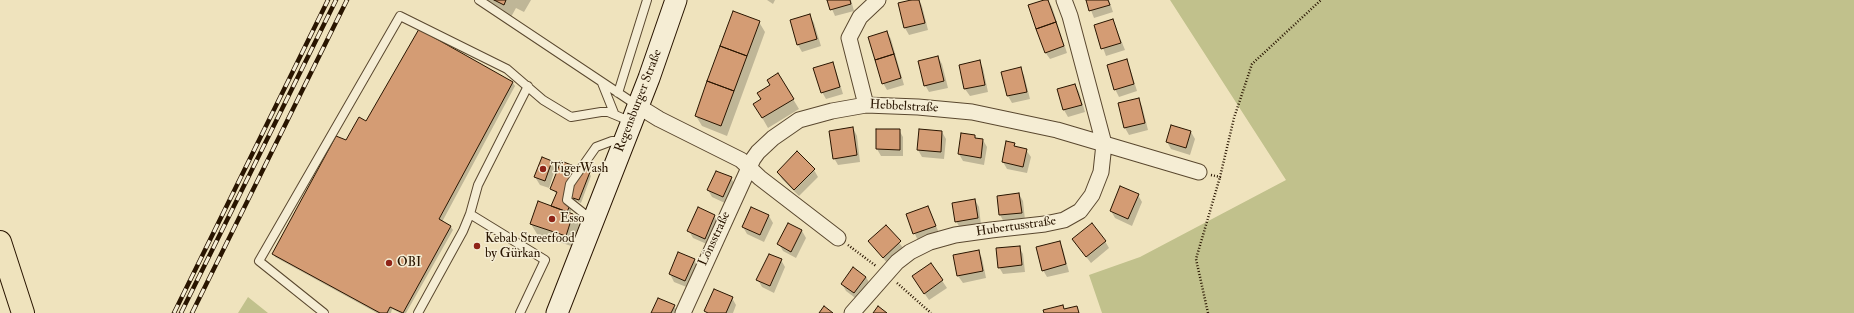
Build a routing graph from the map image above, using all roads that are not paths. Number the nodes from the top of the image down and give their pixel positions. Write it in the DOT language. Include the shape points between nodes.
graph roads {
  1 [pos="478,0"];
  2 [pos="647,0"];
  3 [pos="676,0"];
  4 [pos="878,0"];
  5 [pos="1064,0"];
  6 [pos="602,83"];
  7 [pos="528,86"];
  8 [pos="618,93"];
  9 [pos="866,105"];
  10 [pos="628,113"];
  11 [pos="625,141"];
  12 [pos="1104,144"];
  13 [pos="749,166"];
  14 [pos="1199,172"];
  15 [pos="470,214"];
  16 [pos="593,220"];
  17 [pos="838,238"];
  18 [pos="0,242"];
  19 [pos="23,313"];
  20 [pos="324,313"];
  21 [pos="418,313"];
  22 [pos="520,313"];
  23 [pos="557,313"];
  24 [pos="683,313"];
  25 [pos="852,313"];
  1 -- 6 [label="lane"];
  2 -- 8 [label="lane"];
  3 -- 10 [label="main road, Regensburger Straße"];
  4 -- 9 [label="street" via="860,17 849,38"];
  5 -- 12 [label="street, Hubertusstraße"];
  6 -- 8 [label="lane"];
  6 -- 10 [label="lane"];
  7 -- 10 [label="lane" via="543,100 570,117 601,112"];
  7 -- 15 [label="lane" via="478,185"];
  7 -- 20 [label="lane" via="507,69 400,16 259,262"];
  8 -- 10 [label="lane"];
  9 -- 12 [label="street, Hebbelstraße" via="972,112 1050,128"];
  9 -- 13 [label="street, Hebbelstraße" via="799,120 773,138 758,152"];
  10 -- 11 [label="main road, Regensburger Straße"];
  10 -- 13 [label="street" via="659,119 734,155"];
  11 -- 16 [label="main road, Regensburger Straße"];
  11 -- 16 [label="lane" via="596,147 570,184 567,200"];
  12 -- 14 [label="street, Hebbelstraße"];
  12 -- 25 [label="street, Hubertusstraße" via="1101,172 1092,195 1080,211 1064,220 1045,224 955,235 930,242 897,262"];
  13 -- 17 [label="street" via="760,178"];
  13 -- 24 [label="street, Lönsstraße"];
  15 -- 21 [label="lane" via="463,232"];
  15 -- 22 [label="lane" via="545,260"];
  16 -- 23 [label="main road, Regensburger Straße"];
  18 -- 19 [label="highway"];
}
